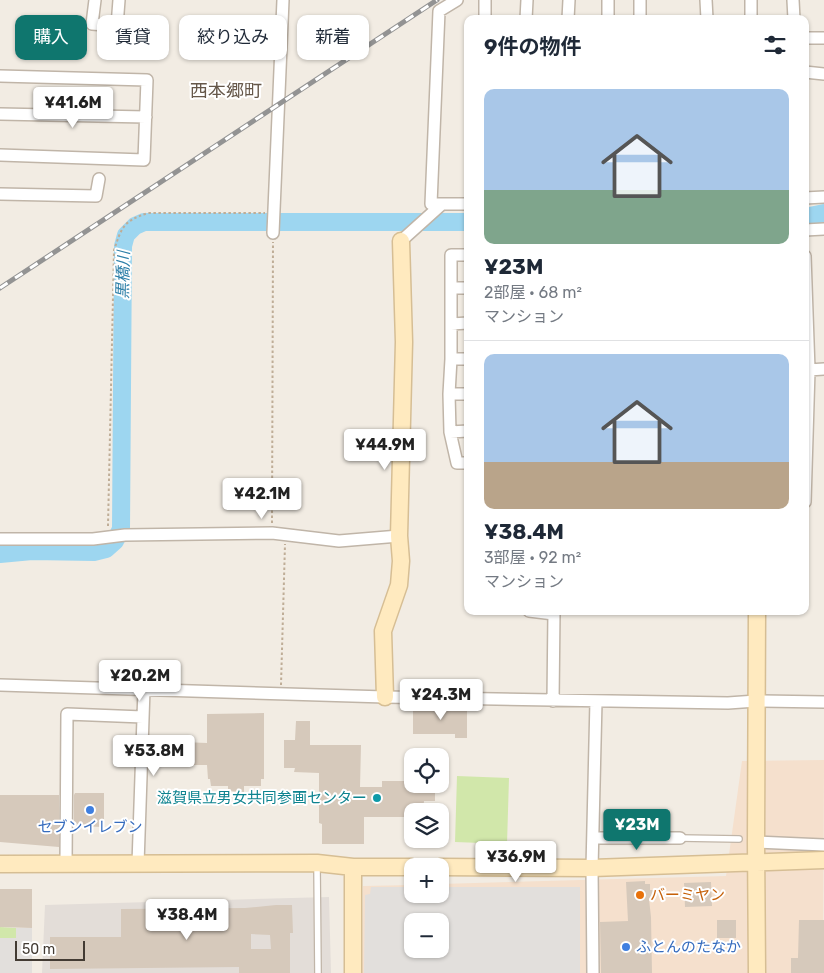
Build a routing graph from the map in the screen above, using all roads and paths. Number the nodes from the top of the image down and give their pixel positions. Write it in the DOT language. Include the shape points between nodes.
graph roads {
  1 [pos="95,0"];
  2 [pos="119,0"];
  3 [pos="284,0"];
  4 [pos="457,0"];
  5 [pos="485,0"];
  6 [pos="527,0"];
  7 [pos="569,0"];
  8 [pos="608,0"];
  9 [pos="640,0"];
  10 [pos="706,0"];
  11 [pos="751,0"];
  12 [pos="793,0"];
  13 [pos="485,15"];
  14 [pos="526,15"];
  15 [pos="568,15"];
  16 [pos="608,15"];
  17 [pos="640,15"];
  18 [pos="707,15"];
  19 [pos="751,15"];
  20 [pos="794,15"];
  21 [pos="809,38"];
  22 [pos="824,38"];
  23 [pos="809,72"];
  24 [pos="824,74"];
  25 [pos="0,76"];
  26 [pos="0,114"];
  27 [pos="146,117"];
  28 [pos="0,155"];
  29 [pos="99,179"];
  30 [pos="0,194"];
  31 [pos="824,197"];
  32 [pos="809,198"];
  33 [pos="441,204"];
  34 [pos="464,204"];
  35 [pos="273,215"];
  36 [pos="824,229"];
  37 [pos="809,230"];
  38 [pos="273,232"];
  39 [pos="401,241"];
  40 [pos="464,254"];
  41 [pos="451,288"];
  42 [pos="464,288"];
  43 [pos="451,324"];
  44 [pos="464,324"];
  45 [pos="451,359"];
  46 [pos="464,359"];
  47 [pos="824,369"];
  48 [pos="809,370"];
  49 [pos="449,394"];
  50 [pos="464,394"];
  51 [pos="464,431"];
  52 [pos="450,432"];
  53 [pos="464,463"];
  54 [pos="278,534"];
  55 [pos="399,536"];
  56 [pos="105,537"];
  57 [pos="0,539"];
  58 [pos="554,615"];
  59 [pos="757,615"];
  60 [pos="0,685"];
  61 [pos="144,689"];
  62 [pos="281,694"];
  63 [pos="385,697"];
  64 [pos="553,701"];
  65 [pos="596,701"];
  66 [pos="756,701"];
  67 [pos="824,702"];
  68 [pos="143,717"];
  69 [pos="593,838"];
  70 [pos="680,838"];
  71 [pos="739,839"];
  72 [pos="756,842"];
  73 [pos="824,845"];
  74 [pos="824,860"];
  75 [pos="317,863"];
  76 [pos="756,863"];
  77 [pos="0,864"];
  78 [pos="66,864"];
  79 [pos="138,864"];
  80 [pos="353,866"];
  81 [pos="404,867"];
  82 [pos="449,867"];
  83 [pos="592,868"];
  84 [pos="318,973"];
  85 [pos="353,973"];
  86 [pos="593,973"];
  87 [pos="757,973"];
  1 -- 2 [label="street" via="92,24 117,26"];
  3 -- 35 [label="street"];
  4 -- 33 [label="street" via="439,11 431,204"];
  5 -- 13 [label="street"];
  6 -- 14 [label="street"];
  7 -- 15 [label="street"];
  8 -- 16 [label="street"];
  9 -- 17 [label="street"];
  10 -- 18 [label="street"];
  11 -- 19 [label="street"];
  12 -- 20 [label="street"];
  21 -- 22 [label="street"];
  23 -- 24 [label="street"];
  25 -- 27 [label="street" via="147,80"];
  26 -- 27 [label="street"];
  27 -- 28 [label="street" via="144,160"];
  29 -- 30 [label="street" via="96,196"];
  31 -- 32 [label="street"];
  33 -- 34 [label="street"];
  33 -- 39 [label="street"];
  35 -- 38 [label="street"];
  35 -- 56 [label="path" via="148,213 133,218 121,229 114,250 109,524"];
  36 -- 37 [label="street"];
  38 -- 54 [label="path"];
  39 -- 55 [label="street" via="404,342"];
  40 -- 41 [label="street" via="451,255"];
  41 -- 42 [label="street"];
  41 -- 43 [label="street"];
  43 -- 44 [label="street"];
  43 -- 45 [label="street"];
  45 -- 46 [label="street"];
  45 -- 49 [label="street"];
  47 -- 48 [label="street"];
  49 -- 50 [label="street"];
  49 -- 52 [label="street"];
  51 -- 52 [label="street"];
  52 -- 53 [label="street" via="457,464"];
  54 -- 55 [label="street" via="338,540"];
  54 -- 56 [label="street"];
  54 -- 62 [label="path" via="286,550"];
  55 -- 63 [label="street" via="399,585 383,631"];
  56 -- 57 [label="street"];
  58 -- 64 [label="street"];
  59 -- 66 [label="street"];
  60 -- 61 [label="street"];
  61 -- 62 [label="street"];
  61 -- 68 [label="street"];
  62 -- 63 [label="street"];
  63 -- 64 [label="street"];
  64 -- 65 [label="street"];
  65 -- 66 [label="street"];
  65 -- 69 [label="street"];
  66 -- 67 [label="street"];
  66 -- 72 [label="street"];
  68 -- 78 [label="street" via="67,714"];
  68 -- 79 [label="street"];
  69 -- 70 [label="street"];
  69 -- 83 [label="street"];
  70 -- 71 [label="lane"];
  72 -- 73 [label="street"];
  72 -- 76 [label="street"];
  74 -- 76 [label="street"];
  75 -- 79 [label="street"];
  75 -- 80 [label="street"];
  75 -- 84 [label="lane"];
  76 -- 83 [label="street"];
  76 -- 87 [label="street"];
  77 -- 78 [label="street"];
  78 -- 79 [label="street"];
  80 -- 81 [label="street"];
  80 -- 85 [label="street"];
  82 -- 83 [label="street"];
  83 -- 86 [label="street"];
}
